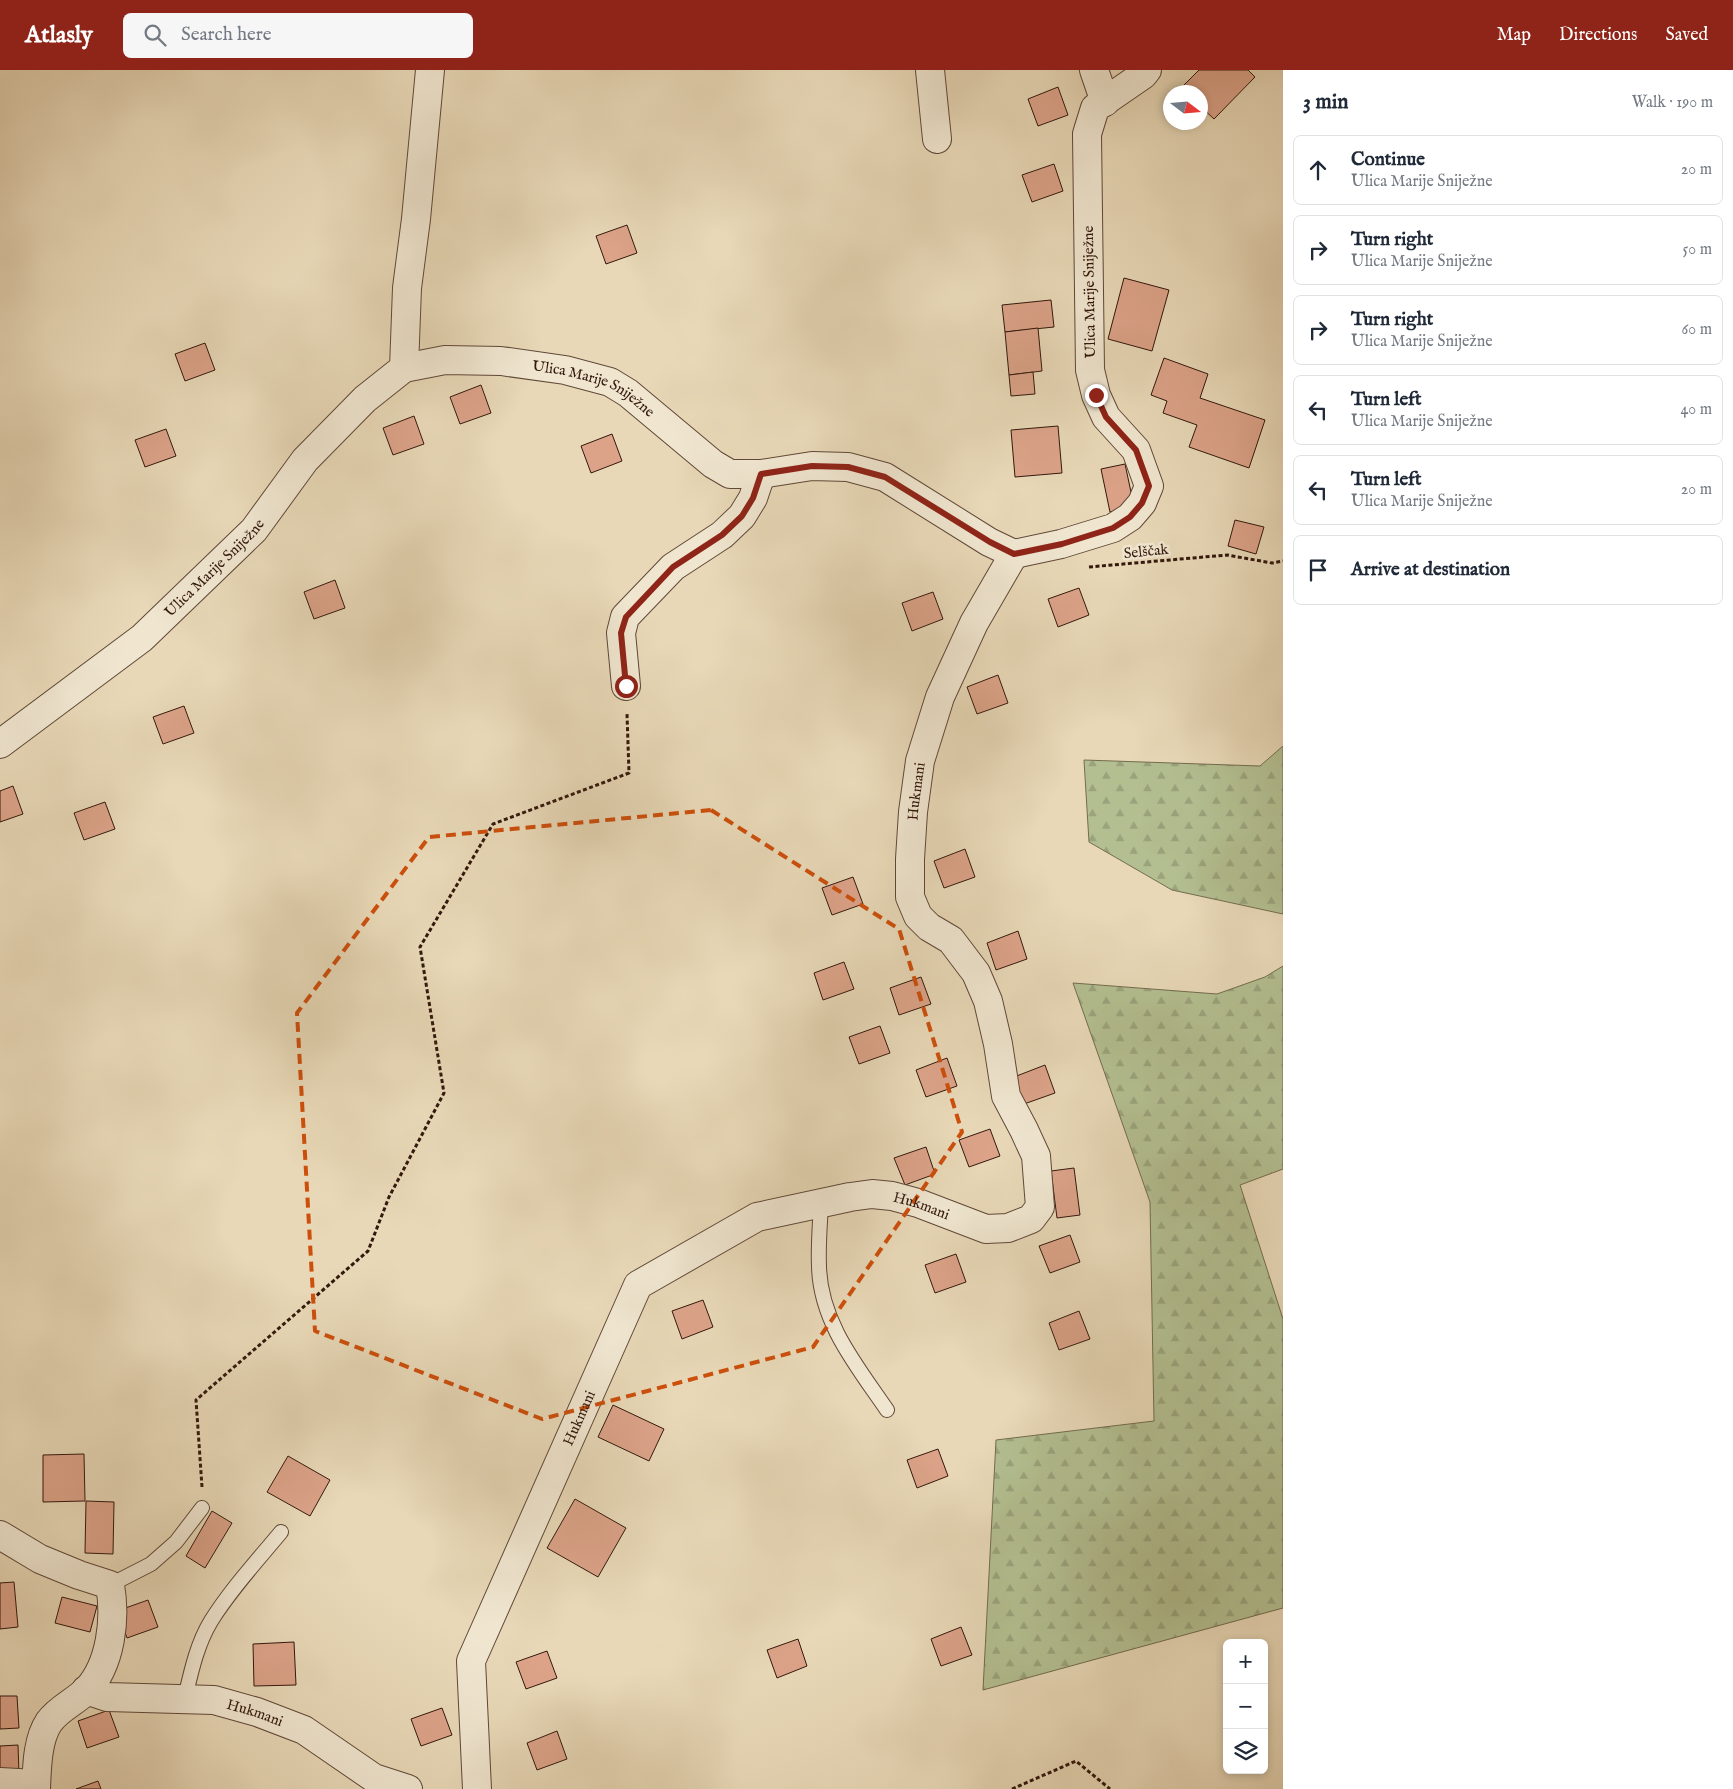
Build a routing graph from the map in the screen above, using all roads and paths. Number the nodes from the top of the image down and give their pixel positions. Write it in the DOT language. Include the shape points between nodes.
graph roads {
  1 [pos="430,70"];
  2 [pos="930,70"];
  3 [pos="1094,70"];
  4 [pos="1147,70"];
  5 [pos="1105,102"];
  6 [pos="937,139"];
  7 [pos="404,368"];
  8 [pos="761,474"];
  9 [pos="1014,554"];
  10 [pos="1283,561"];
  11 [pos="1080,567"];
  12 [pos="626,686"];
  13 [pos="0,744"];
  14 [pos="821,1204"];
  15 [pos="887,1410"];
  16 [pos="202,1508"];
  17 [pos="281,1532"];
  18 [pos="0,1535"];
  19 [pos="110,1585"];
  20 [pos="86,1690"];
  21 [pos="185,1698"];
  22 [pos="0,1782"];
  23 [pos="36,1786"];
  24 [pos="408,1789"];
  25 [pos="477,1789"];
  26 [pos="1012,1789"];
  27 [pos="1110,1789"];
  1 -- 7 [label="street" via="407,288"];
  2 -- 6 [label="street"];
  3 -- 5 [label="street"];
  4 -- 5 [label="street, Ulica Marije Sniježne"];
  5 -- 9 [label="street, Ulica Marije Sniježne" via="1095,108 1087,134 1090,370 1106,417 1136,450 1149,486 1142,503 1130,517 1113,528 1062,544"];
  7 -- 8 [label="street, Ulica Marije Sniježne" via="445,360 500,360 565,370 610,382 628,393 713,464 730,474"];
  7 -- 13 [label="street, Ulica Marije Sniježne" via="365,399 319,446 254,530 142,638"];
  8 -- 9 [label="street, Ulica Marije Sniježne" via="812,466 848,467 885,477"];
  8 -- 12 [label="street" via="753,498 742,516 722,535 673,567 626,617 621,633"];
  9 -- 14 [label="street, Hukmani" via="974,623 940,697 920,761 913,812 910,897 918,916 951,940 976,974 988,1001 1006,1096 1036,1156 1040,1207 1031,1219 1008,1228 986,1229 892,1196 872,1194"];
  10 -- 11 [label="path, Selščak" via="1272,563 1227,555"];
  12 -- 16 [label="path" via="629,773 493,824 420,947 444,1093 389,1197 368,1251 196,1400"];
  14 -- 15 [label="lane" via="819,1267 824,1299 833,1327"];
  14 -- 25 [label="street, Hukmani" via="757,1217 638,1285 471,1661"];
  16 -- 19 [label="lane" via="176,1542 151,1564"];
  17 -- 21 [label="lane" via="231,1592 211,1622 197,1653"];
  18 -- 19 [label="street" via="40,1559"];
  19 -- 20 [label="street" via="113,1602 109,1642 102,1668"];
  20 -- 21 [label="street, Hukmani" via="107,1697"];
  20 -- 23 [label="street" via="64,1706 49,1723 39,1750"];
  21 -- 24 [label="street, Hukmani" via="214,1700 304,1730 374,1778"];
  22 -- 23 [label="street"];
  26 -- 27 [label="path" via="1076,1761"];
}
